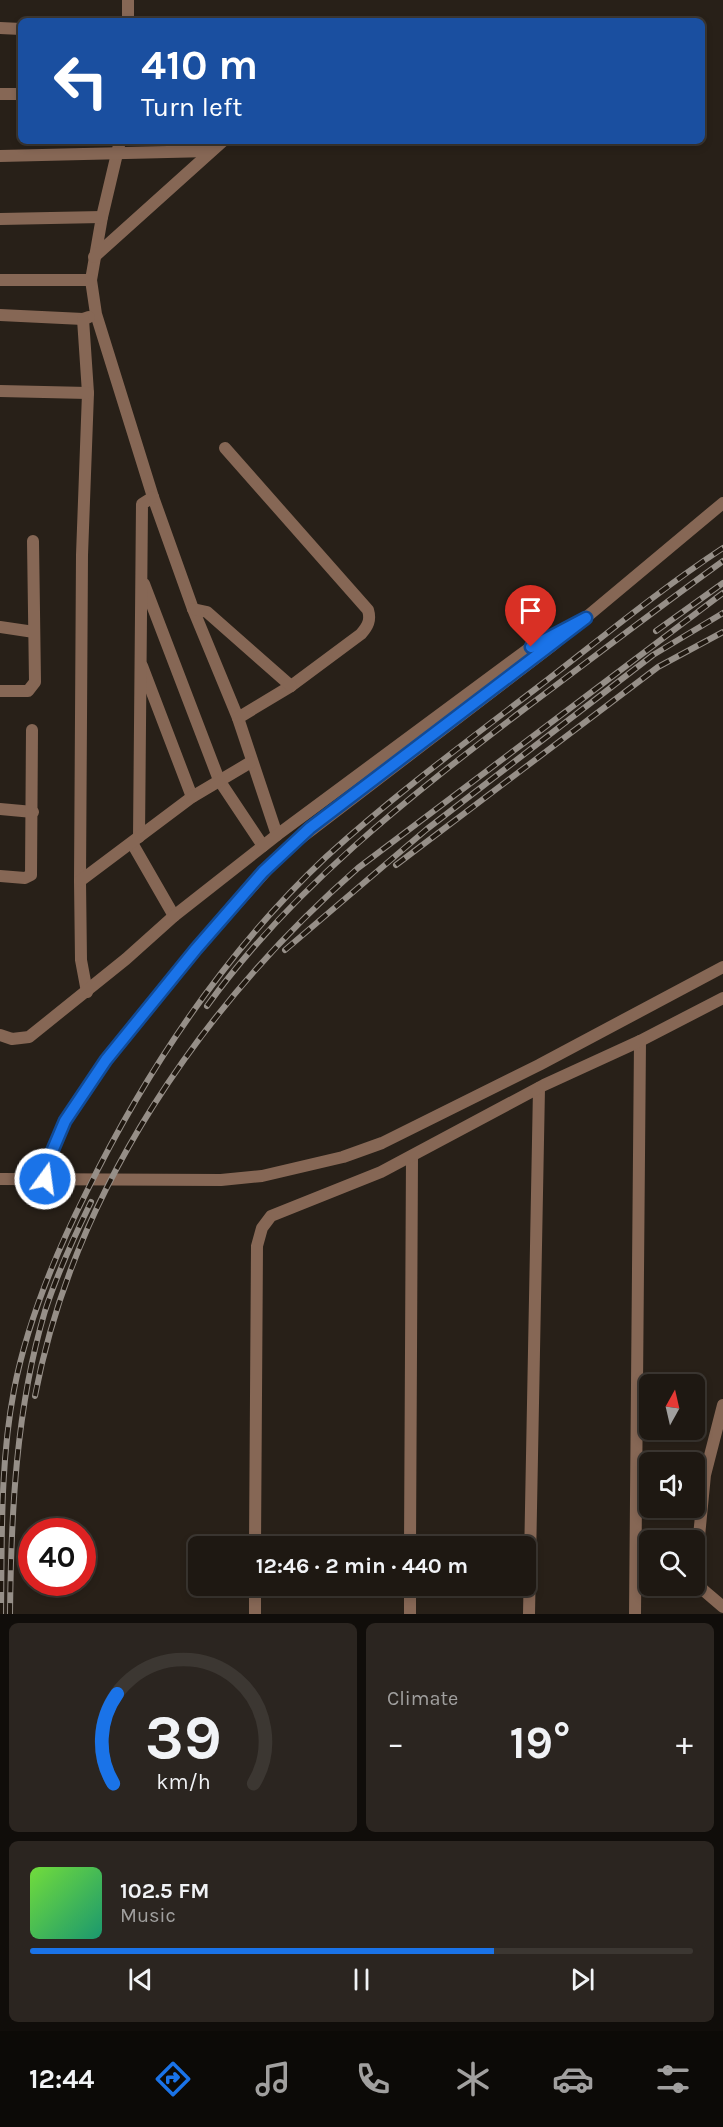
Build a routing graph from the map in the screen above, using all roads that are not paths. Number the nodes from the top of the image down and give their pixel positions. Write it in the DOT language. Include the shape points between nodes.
graph roads {
  1 [pos="128,0"];
  2 [pos="128,18"];
  3 [pos="0,28"];
  4 [pos="18,29"];
  5 [pos="0,94"];
  6 [pos="18,94"];
  7 [pos="119,144"];
  8 [pos="218,144"];
  9 [pos="210,151"];
  10 [pos="117,154"];
  11 [pos="0,156"];
  12 [pos="102,217"];
  13 [pos="0,219"];
  14 [pos="94,257"];
  15 [pos="0,280"];
  16 [pos="91,280"];
  17 [pos="96,314"];
  18 [pos="0,315"];
  19 [pos="83,319"];
  20 [pos="0,391"];
  21 [pos="88,393"];
  22 [pos="225,448"];
  23 [pos="153,497"];
  24 [pos="723,502"];
  25 [pos="33,541"];
  26 [pos="141,577"];
  27 [pos="193,609"];
  28 [pos="586,618"];
  29 [pos="0,627"];
  30 [pos="34,632"];
  31 [pos="141,662"];
  32 [pos="291,686"];
  33 [pos="0,691"];
  34 [pos="238,718"];
  35 [pos="32,730"];
  36 [pos="250,762"];
  37 [pos="219,780"];
  38 [pos="192,797"];
  39 [pos="0,809"];
  40 [pos="33,812"];
  41 [pos="277,835"];
  42 [pos="135,840"];
  43 [pos="263,846"];
  44 [pos="0,876"];
  45 [pos="80,881"];
  46 [pos="174,916"];
  47 [pos="723,967"];
  48 [pos="87,992"];
  49 [pos="723,998"];
  50 [pos="0,1035"];
  51 [pos="640,1041"];
  52 [pos="539,1088"];
  53 [pos="412,1156"];
  54 [pos="0,1179"];
  55 [pos="45,1179"];
  56 [pos="723,1405"];
  57 [pos="255,1536"];
  58 [pos="410,1536"];
  59 [pos="255,1596"];
  60 [pos="410,1596"];
  61 [pos="723,1607"];
  62 [pos="255,1614"];
  63 [pos="410,1614"];
  64 [pos="529,1614"];
  65 [pos="635,1614"];
  1 -- 2 [label="street"];
  3 -- 4 [label="street"];
  5 -- 6 [label="street"];
  7 -- 10 [label="street"];
  8 -- 9 [label="street"];
  9 -- 10 [label="street"];
  9 -- 14 [label="street"];
  10 -- 11 [label="street"];
  10 -- 12 [label="street"];
  12 -- 13 [label="street"];
  12 -- 14 [label="street"];
  14 -- 16 [label="street"];
  15 -- 16 [label="street"];
  16 -- 17 [label="street"];
  17 -- 19 [label="street"];
  17 -- 23 [label="street"];
  18 -- 19 [label="street"];
  19 -- 21 [label="street"];
  20 -- 21 [label="street"];
  21 -- 45 [label="street" via="82,555"];
  22 -- 32 [label="street" via="368,610 369,623 361,634"];
  23 -- 26 [label="street" via="142,504"];
  23 -- 27 [label="street"];
  24 -- 28 [label="street"];
  25 -- 30 [label="street"];
  26 -- 31 [label="street"];
  26 -- 37 [label="street"];
  27 -- 32 [label="street" via="207,612"];
  27 -- 34 [label="street"];
  28 -- 41 [label="street" via="531,647"];
  28 -- 55 [label="street" via="310,828 263,872 106,1060 65,1121 48,1161"];
  29 -- 30 [label="street"];
  30 -- 33 [label="street" via="33,688"];
  31 -- 38 [label="street"];
  31 -- 42 [label="street"];
  32 -- 34 [label="street"];
  34 -- 36 [label="street"];
  35 -- 40 [label="street"];
  36 -- 37 [label="street"];
  36 -- 41 [label="street"];
  37 -- 38 [label="street"];
  37 -- 43 [label="street"];
  38 -- 42 [label="street"];
  39 -- 40 [label="street"];
  40 -- 44 [label="street" via="32,875"];
  41 -- 43 [label="street"];
  42 -- 45 [label="street"];
  42 -- 46 [label="street"];
  43 -- 46 [label="street"];
  45 -- 48 [label="street" via="81,960"];
  46 -- 48 [label="street"];
  47 -- 55 [label="street" via="539,1065 381,1143 343,1157 272,1174 221,1180"];
  48 -- 50 [label="street" via="29,1037 12,1039"];
  49 -- 51 [label="street"];
  51 -- 52 [label="street"];
  51 -- 65 [label="street"];
  52 -- 53 [label="street"];
  52 -- 64 [label="street"];
  53 -- 57 [label="street" via="272,1216 262,1228 257,1246"];
  53 -- 58 [label="street"];
  54 -- 55 [label="street"];
  56 -- 61 [label="street" via="705,1475 696,1567 702,1589"];
  59 -- 62 [label="street"];
  60 -- 63 [label="street"];
}
